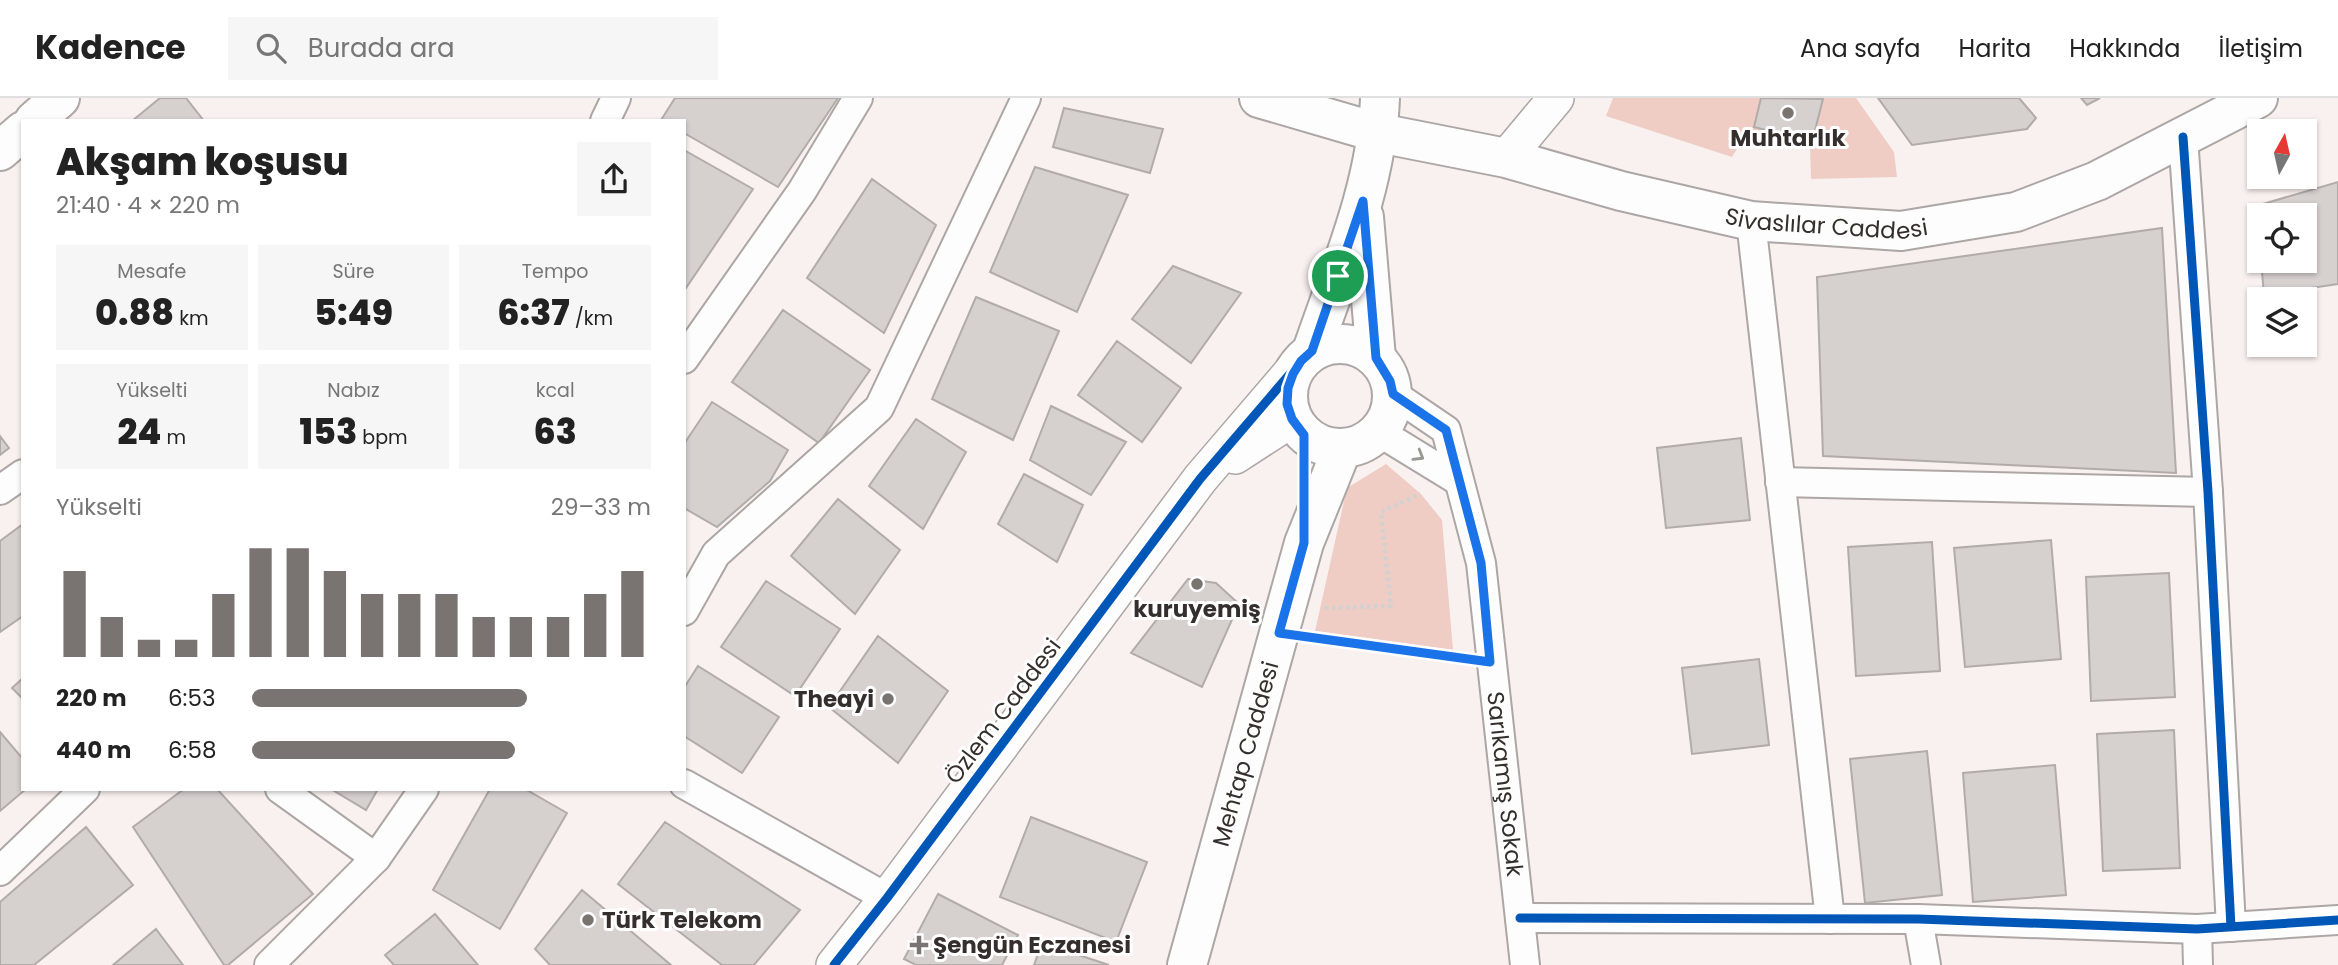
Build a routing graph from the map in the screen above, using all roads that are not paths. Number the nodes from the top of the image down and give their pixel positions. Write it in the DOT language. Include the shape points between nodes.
graph roads {
  1 [pos="616,98"];
  2 [pos="858,98"];
  3 [pos="1026,98"];
  4 [pos="1259,98"];
  5 [pos="1556,98"];
  6 [pos="2258,98"];
  7 [pos="1379,115"];
  8 [pos="606,119"];
  9 [pos="21,134"];
  10 [pos="2183,137"];
  11 [pos="0,151"];
  12 [pos="1506,158"];
  13 [pos="1363,201"];
  14 [pos="1751,221"];
  15 [pos="686,356"];
  16 [pos="1307,356"];
  17 [pos="1376,358"];
  18 [pos="1393,394"];
  19 [pos="1298,427"];
  20 [pos="1379,432"];
  21 [pos="1342,449"];
  22 [pos="21,475"];
  23 [pos="1200,479"];
  24 [pos="1460,481"];
  25 [pos="1780,482"];
  26 [pos="0,490"];
  27 [pos="2208,492"];
  28 [pos="1304,543"];
  29 [pos="686,607"];
  30 [pos="686,785"];
  31 [pos="83,791"];
  32 [pos="283,791"];
  33 [pos="423,791"];
  34 [pos="376,858"];
  35 [pos="0,871"];
  36 [pos="887,898"];
  37 [pos="1520,918"];
  38 [pos="1830,919"];
  39 [pos="1919,919"];
  40 [pos="2338,920"];
  41 [pos="2231,926"];
  42 [pos="2197,929"];
  43 [pos="269,965"];
  44 [pos="834,965"];
  45 [pos="1187,965"];
  46 [pos="1525,965"];
  47 [pos="1926,965"];
  48 [pos="2198,965"];
  1 -- 8 [label="street"];
  2 -- 15 [label="street" via="802,191"];
  3 -- 29 [label="street" via="879,408 716,554"];
  4 -- 7 [label="main road, Sivaslılar Caddesi"];
  5 -- 12 [label="street"];
  6 -- 10 [label="main road, Sivaslılar Caddesi"];
  7 -- 12 [label="main road, Sivaslılar Caddesi"];
  7 -- 13 [label="main road"];
  9 -- 11 [label="main road"];
  10 -- 14 [label="main road, Sivaslılar Caddesi" via="2097,181 2017,212 1900,231"];
  10 -- 27 [label="street"];
  12 -- 14 [label="main road, Sivaslılar Caddesi"];
  13 -- 16 [label="main road"];
  13 -- 17 [label="main road"];
  14 -- 25 [label="street"];
  16 -- 17 [label="main road" via="1328,345 1345,344"];
  16 -- 19 [label="main road" via="1288,388 1287,404"];
  16 -- 23 [label="street, Özlem Caddesi"];
  17 -- 18 [label="main road"];
  18 -- 20 [label="main road" via="1392,408"];
  18 -- 24 [label="street, Sarıkamış Sokak" via="1446,430"];
  19 -- 21 [label="main road" via="1322,445"];
  19 -- 23 [label="street"];
  19 -- 28 [label="main road"];
  20 -- 21 [label="main road" via="1356,447"];
  20 -- 24 [label="street, one-way"];
  21 -- 28 [label="main road"];
  22 -- 26 [label="street"];
  23 -- 36 [label="street, Özlem Caddesi"];
  24 -- 37 [label="street, Sarıkamış Sokak" via="1481,563"];
  25 -- 27 [label="street"];
  25 -- 38 [label="street"];
  27 -- 41 [label="street"];
  28 -- 45 [label="main road, Mehtap Caddesi"];
  30 -- 36 [label="street"];
  31 -- 35 [label="street"];
  32 -- 34 [label="street"];
  33 -- 34 [label="street"];
  34 -- 43 [label="street"];
  36 -- 44 [label="street, Özlem Caddesi"];
  37 -- 38 [label="street"];
  37 -- 46 [label="street, Sarıkamış Sokak"];
  38 -- 39 [label="street"];
  39 -- 42 [label="street"];
  39 -- 47 [label="street"];
  40 -- 41 [label="street"];
  41 -- 42 [label="street"];
  42 -- 48 [label="street"];
}
